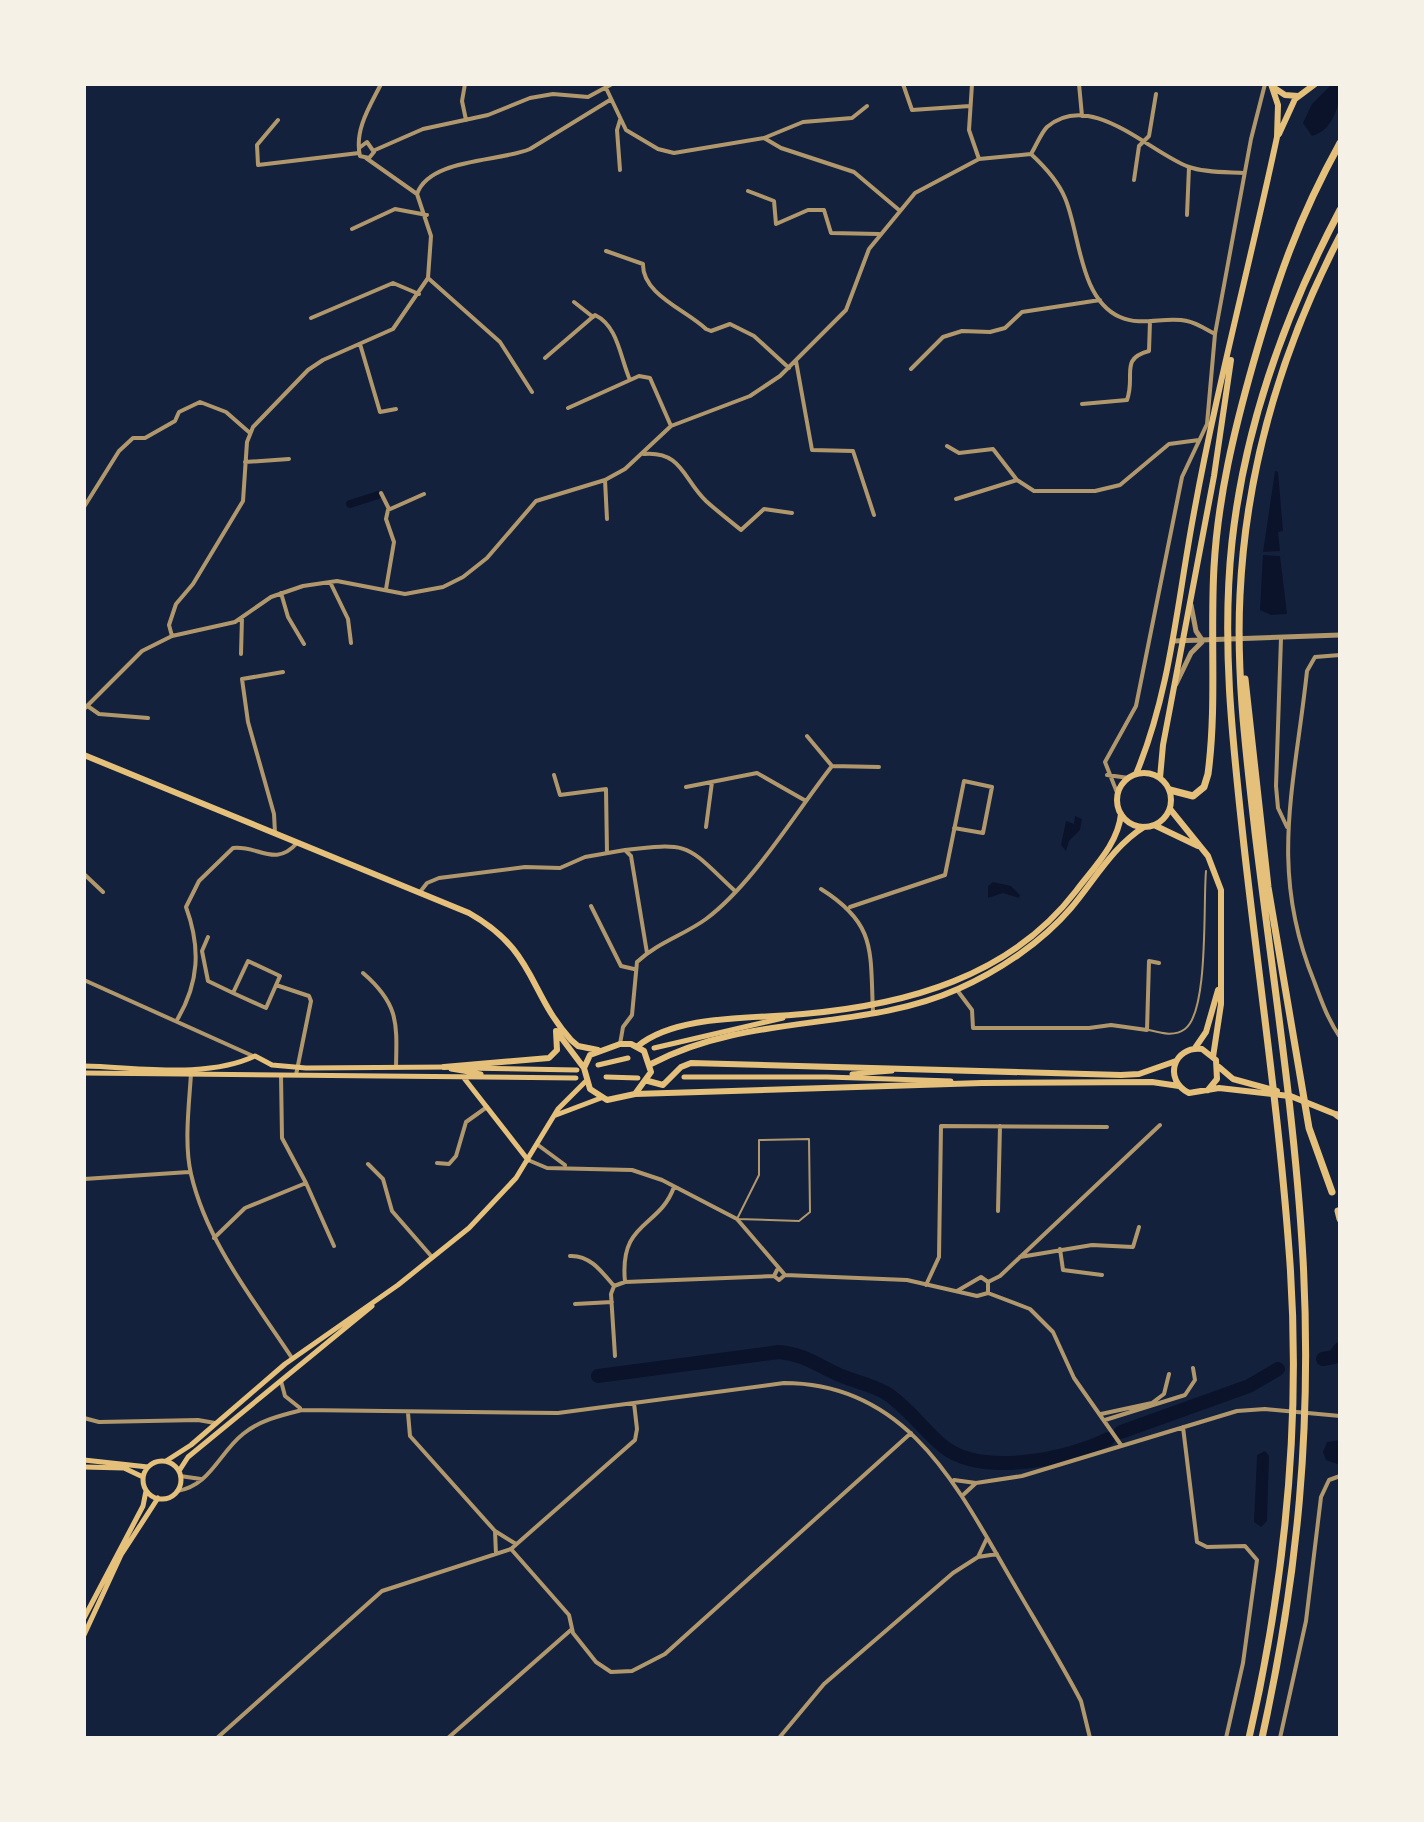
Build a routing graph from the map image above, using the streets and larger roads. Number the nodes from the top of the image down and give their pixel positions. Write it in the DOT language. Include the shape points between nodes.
graph roads {
  1 [pos="381,84"];
  2 [pos="465,84"];
  3 [pos="612,84"];
  4 [pos="903,84"];
  5 [pos="972,84"];
  6 [pos="1079,84"];
  7 [pos="1315,84"];
  8 [pos="1269,85"];
  9 [pos="606,88"];
  10 [pos="1156,94"];
  11 [pos="1300,95"];
  12 [pos="610,100"];
  13 [pos="867,106"];
  14 [pos="970,106"];
  15 [pos="1082,116"];
  16 [pos="278,120"];
  17 [pos="466,120"];
  18 [pos="620,120"];
  19 [pos="360,128"];
  20 [pos="1277,137"];
  21 [pos="764,138"];
  22 [pos="366,142"];
  23 [pos="1144,142"];
  24 [pos="1340,143"];
  25 [pos="384,146"];
  26 [pos="359,150"];
  27 [pos="374,152"];
  28 [pos="1031,154"];
  29 [pos="366,158"];
  30 [pos="979,159"];
  31 [pos="1189,167"];
  32 [pos="620,170"];
  33 [pos="382,171"];
  34 [pos="1244,173"];
  35 [pos="1134,180"];
  36 [pos="748,191"];
  37 [pos="417,194"];
  38 [pos="899,210"];
  39 [pos="1340,210"];
  40 [pos="427,215"];
  41 [pos="1187,215"];
  42 [pos="352,229"];
  43 [pos="879,234"];
  44 [pos="1340,236"];
  45 [pos="606,251"];
  46 [pos="428,278"];
  47 [pos="419,294"];
  48 [pos="1100,300"];
  49 [pos="574,302"];
  50 [pos="593,317"];
  51 [pos="311,318"];
  52 [pos="1150,321"];
  53 [pos="1215,334"];
  54 [pos="360,344"];
  55 [pos="1232,349"];
  56 [pos="545,358"];
  57 [pos="796,361"];
  58 [pos="789,368"];
  59 [pos="911,369"];
  60 [pos="630,380"];
  61 [pos="532,392"];
  62 [pos="1082,404"];
  63 [pos="568,408"];
  64 [pos="396,409"];
  65 [pos="671,426"];
  66 [pos="250,434"];
  67 [pos="1199,440"];
  68 [pos="947,446"];
  69 [pos="642,454"];
  70 [pos="289,459"];
  71 [pos="245,462"];
  72 [pos="605,480"];
  73 [pos="1017,480"];
  74 [pos="381,493"];
  75 [pos="424,494"];
  76 [pos="956,499"];
  77 [pos="84,507"];
  78 [pos="389,509"];
  79 [pos="792,513"];
  80 [pos="874,515"];
  81 [pos="607,519"];
  82 [pos="330,582"];
  83 [pos="386,589"];
  84 [pos="281,593"];
  85 [pos="1191,602"];
  86 [pos="242,617"];
  87 [pos="1340,635"];
  88 [pos="172,636"];
  89 [pos="1281,638"];
  90 [pos="1173,641"];
  91 [pos="1183,641"];
  92 [pos="1203,641"];
  93 [pos="351,643"];
  94 [pos="304,644"];
  95 [pos="241,654"];
  96 [pos="1340,655"];
  97 [pos="1240,656"];
  98 [pos="283,672"];
  99 [pos="1175,688"];
  100 [pos="86,708"];
  101 [pos="148,718"];
  102 [pos="807,736"];
  103 [pos="84,755"];
  104 [pos="832,766"];
  105 [pos="879,767"];
  106 [pos="554,775"];
  107 [pos="1107,775"];
  108 [pos="1132,776"];
  109 [pos="1160,778"];
  110 [pos="712,780"];
  111 [pos="686,787"];
  112 [pos="1170,790"];
  113 [pos="1118,795"];
  114 [pos="806,801"];
  115 [pos="1170,809"];
  116 [pos="1121,814"];
  117 [pos="1154,825"];
  118 [pos="706,827"];
  119 [pos="1144,827"];
  120 [pos="1287,827"];
  121 [pos="954,828"];
  122 [pos="275,833"];
  123 [pos="298,842"];
  124 [pos="1201,848"];
  125 [pos="625,850"];
  126 [pos="607,853"];
  127 [pos="84,874"];
  128 [pos="821,889"];
  129 [pos="734,890"];
  130 [pos="103,892"];
  131 [pos="420,892"];
  132 [pos="591,906"];
  133 [pos="850,907"];
  134 [pos="208,937"];
  135 [pos="647,953"];
  136 [pos="1159,963"];
  137 [pos="634,969"];
  138 [pos="363,973"];
  139 [pos="195,975"];
  140 [pos="84,980"];
  141 [pos="208,981"];
  142 [pos="276,985"];
  143 [pos="1219,987"];
  144 [pos="957,990"];
  145 [pos="233,993"];
  146 [pos="872,1004"];
  147 [pos="873,1012"];
  148 [pos="800,1015"];
  149 [pos="554,1017"];
  150 [pos="177,1020"];
  151 [pos="556,1031"];
  152 [pos="1340,1037"];
  153 [pos="620,1044"];
  154 [pos="638,1046"];
  155 [pos="654,1048"];
  156 [pos="1195,1048"];
  157 [pos="598,1050"];
  158 [pos="255,1056"];
  159 [pos="1213,1057"];
  160 [pos="628,1058"];
  161 [pos="247,1061"];
  162 [pos="1176,1061"];
  163 [pos="263,1062"];
  164 [pos="651,1064"];
  165 [pos="297,1065"];
  166 [pos="598,1065"];
  167 [pos="1218,1065"];
  168 [pos="84,1066"];
  169 [pos="444,1067"];
  170 [pos="581,1069"];
  171 [pos="396,1070"];
  172 [pos="191,1071"];
  173 [pos="892,1071"];
  174 [pos="249,1072"];
  175 [pos="260,1072"];
  176 [pos="1049,1072"];
  177 [pos="84,1073"];
  178 [pos="281,1075"];
  179 [pos="296,1075"];
  180 [pos="493,1076"];
  181 [pos="463,1077"];
  182 [pos="606,1077"];
  183 [pos="684,1077"];
  184 [pos="827,1077"];
  185 [pos="576,1078"];
  186 [pos="638,1078"];
  187 [pos="648,1081"];
  188 [pos="585,1082"];
  189 [pos="982,1083"];
  190 [pos="1045,1084"];
  191 [pos="1179,1086"];
  192 [pos="1245,1086"];
  193 [pos="1208,1090"];
  194 [pos="635,1094"];
  195 [pos="601,1098"];
  196 [pos="487,1107"];
  197 [pos="555,1116"];
  198 [pos="1339,1116"];
  199 [pos="1160,1125"];
  200 [pos="1000,1126"];
  201 [pos="1107,1127"];
  202 [pos="538,1145"];
  203 [pos="528,1160"];
  204 [pos="437,1163"];
  205 [pos="368,1164"];
  206 [pos="567,1167"];
  207 [pos="190,1172"];
  208 [pos="84,1179"];
  209 [pos="306,1183"];
  210 [pos="675,1187"];
  211 [pos="1332,1192"];
  212 [pos="998,1211"];
  213 [pos="1139,1227"];
  214 [pos="214,1238"];
  215 [pos="334,1246"];
  216 [pos="1060,1249"];
  217 [pos="570,1256"];
  218 [pos="1018,1258"];
  219 [pos="433,1259"];
  220 [pos="777,1270"];
  221 [pos="785,1275"];
  222 [pos="1102,1275"];
  223 [pos="774,1276"];
  224 [pos="972,1281"];
  225 [pos="625,1282"];
  226 [pos="988,1282"];
  227 [pos="926,1285"];
  228 [pos="614,1286"];
  229 [pos="955,1292"];
  230 [pos="988,1293"];
  231 [pos="974,1295"];
  232 [pos="381,1297"];
  233 [pos="612,1302"];
  234 [pos="575,1304"];
  235 [pos="615,1356"];
  236 [pos="293,1359"];
  237 [pos="1193,1368"];
  238 [pos="1169,1374"];
  239 [pos="281,1380"];
  240 [pos="634,1403"];
  241 [pos="302,1410"];
  242 [pos="408,1413"];
  243 [pos="1101,1414"];
  244 [pos="1340,1416"];
  245 [pos="84,1418"];
  246 [pos="1105,1420"];
  247 [pos="215,1423"];
  248 [pos="1183,1427"];
  249 [pos="911,1433"];
  250 [pos="1121,1445"];
  251 [pos="84,1460"];
  252 [pos="166,1461"];
  253 [pos="84,1467"];
  254 [pos="148,1467"];
  255 [pos="180,1474"];
  256 [pos="1340,1476"];
  257 [pos="143,1477"];
  258 [pos="204,1479"];
  259 [pos="953,1480"];
  260 [pos="976,1483"];
  261 [pos="146,1491"];
  262 [pos="177,1491"];
  263 [pos="963,1496"];
  264 [pos="158,1498"];
  265 [pos="495,1531"];
  266 [pos="987,1538"];
  267 [pos="516,1544"];
  268 [pos="511,1549"];
  269 [pos="496,1554"];
  270 [pos="997,1554"];
  271 [pos="978,1557"];
  272 [pos="84,1618"];
  273 [pos="572,1629"];
  274 [pos="84,1635"];
  275 [pos="217,1738"];
  276 [pos="448,1738"];
  277 [pos="779,1738"];
  278 [pos="1090,1738"];
  279 [pos="1226,1738"];
  280 [pos="1249,1738"];
  281 [pos="1262,1738"];
  282 [pos="1280,1738"];
  1 -- 19 [label="street"];
  2 -- 17 [label="street"];
  3 -- 9 [label="street"];
  4 -- 14 [label="street" via="912,110"];
  5 -- 14 [label="street"];
  6 -- 15 [label="street"];
  7 -- 11 [label="main road"];
  8 -- 11 [label="main road" via="1285,95"];
  8 -- 20 [label="main road" via="1278,105"];
  8 -- 34 [label="street"];
  9 -- 12 [label="street"];
  9 -- 17 [label="street" via="588,97 530,98"];
  10 -- 23 [label="street"];
  11 -- 20 [label="main road"];
  12 -- 18 [label="street"];
  12 -- 37 [label="street" via="517,155 476,159 434,173"];
  13 -- 21 [label="street" via="852,118 803,122"];
  14 -- 30 [label="street" via="969,130"];
  15 -- 23 [label="street" via="1107,120"];
  15 -- 28 [label="street" via="1046,128"];
  16 -- 26 [label="street" via="257,145 258,165"];
  17 -- 25 [label="street" via="423,129"];
  18 -- 21 [label="street" via="646,143 674,153"];
  18 -- 32 [label="street"];
  19 -- 22 [label="street"];
  19 -- 26 [label="street"];
  20 -- 55 [label="main road"];
  21 -- 38 [label="street" via="854,172"];
  22 -- 25 [label="street"];
  22 -- 26 [label="street"];
  22 -- 27 [label="street"];
  23 -- 31 [label="street"];
  23 -- 35 [label="street"];
  24 -- 112 [label="highway" via="1285,257 1231,443 1214,568 1208,774 1204,787 1193,796"];
  25 -- 27 [label="street"];
  26 -- 29 [label="street"];
  27 -- 29 [label="street"];
  27 -- 33 [label="street"];
  28 -- 30 [label="street"];
  28 -- 48 [label="street" via="1064,197"];
  29 -- 33 [label="street"];
  30 -- 38 [label="street" via="915,193"];
  31 -- 34 [label="street"];
  31 -- 41 [label="street"];
  33 -- 37 [label="street"];
  34 -- 53 [label="street"];
  36 -- 43 [label="street" via="774,201 776,224 808,210 824,210 831,233"];
  37 -- 40 [label="street"];
  38 -- 43 [label="street"];
  39 -- 280 [label="highway" via="1292,309 1263,388 1241,483 1228,596 1234,758 1286,1209 1293,1321 1292,1445 1283,1560"];
  40 -- 42 [label="street" via="395,209"];
  40 -- 46 [label="street"];
  43 -- 57 [label="street" via="846,310"];
  44 -- 97 [label="highway" via="1292,341 1262,439 1240,595"];
  45 -- 58 [label="street" via="643,264 642,272 655,292 706,329 730,324 754,336"];
  46 -- 47 [label="street"];
  46 -- 61 [label="street" via="500,342"];
  47 -- 51 [label="street" via="393,283"];
  47 -- 54 [label="street" via="393,329"];
  48 -- 52 [label="street" via="1120,318"];
  48 -- 59 [label="street" via="1022,312 1005,328 943,337"];
  49 -- 50 [label="street"];
  50 -- 56 [label="street"];
  50 -- 60 [label="street" via="607,320 613,329"];
  52 -- 53 [label="street" via="1187,321"];
  52 -- 62 [label="street" via="1149,351 1131,361 1127,400"];
  53 -- 67 [label="street" via="1207,424"];
  54 -- 64 [label="street" via="380,412"];
  54 -- 66 [label="street" via="308,370"];
  55 -- 85 [label="main road"];
  55 -- 90 [label="main road" via="1192,519"];
  57 -- 58 [label="street"];
  57 -- 80 [label="street" via="812,450 853,451"];
  58 -- 65 [label="street" via="750,396"];
  60 -- 63 [label="street"];
  60 -- 65 [label="street" via="650,378"];
  65 -- 69 [label="street"];
  66 -- 71 [label="street"];
  66 -- 77 [label="street" via="226,412 200,402 145,438 133,438"];
  67 -- 73 [label="street" via="1169,444 1120,485 1095,491 1034,491"];
  67 -- 107 [label="street" via="1182,477 1141,689 1129,722 1108,753"];
  68 -- 73 [label="street" via="959,453 993,449"];
  69 -- 72 [label="street"];
  69 -- 79 [label="street" via="658,453 680,462 704,499 741,530 764,509"];
  70 -- 71 [label="street"];
  71 -- 88 [label="street" via="243,501 176,604 169,625"];
  72 -- 81 [label="street"];
  72 -- 83 [label="street" via="536,501 487,558 443,587 405,594"];
  73 -- 76 [label="street"];
  74 -- 78 [label="street"];
  75 -- 78 [label="street"];
  78 -- 83 [label="street" via="386,519 394,542"];
  82 -- 83 [label="street"];
  82 -- 84 [label="street"];
  82 -- 93 [label="street" via="348,619"];
  84 -- 86 [label="street"];
  84 -- 94 [label="street"];
  85 -- 91 [label="main road"];
  85 -- 92 [label="street"];
  86 -- 88 [label="street" via="222,627"];
  86 -- 95 [label="street"];
  87 -- 89 [label="street"];
  88 -- 100 [label="street" via="130,661"];
  89 -- 92 [label="street"];
  89 -- 120 [label="street" via="1276,795"];
  90 -- 91 [label="street"];
  90 -- 108 [label="main road" via="1155,722"];
  91 -- 92 [label="street"];
  91 -- 99 [label="main road"];
  92 -- 99 [label="street" via="1191,653"];
  96 -- 120 [label="street" via="1310,662"];
  97 -- 211 [label="highway" via="1268,887 1309,1128"];
  97 -- 281 [label="highway" via="1245,747 1303,1255 1307,1383 1295,1561"];
  98 -- 122 [label="street" via="242,679"];
  99 -- 109 [label="main road"];
  100 -- 101 [label="street"];
  102 -- 104 [label="street"];
  103 -- 122 [label="main road"];
  104 -- 105 [label="street"];
  104 -- 114 [label="street"];
  106 -- 126 [label="street" via="560,795 606,789"];
  107 -- 108 [label="street"];
  107 -- 113 [label="street"];
  108 -- 109 [label="main road"];
  108 -- 113 [label="main road"];
  109 -- 112 [label="main road"];
  110 -- 111 [label="street"];
  110 -- 114 [label="street" via="757,773"];
  110 -- 118 [label="street"];
  112 -- 115 [label="main road"];
  113 -- 116 [label="main road"];
  114 -- 129 [label="street"];
  115 -- 117 [label="main road"];
  115 -- 124 [label="main road"];
  116 -- 119 [label="main road"];
  116 -- 146 [label="main road" via="1118,831 1094,868 1067,902 1021,944 955,982"];
  117 -- 119 [label="main road"];
  117 -- 124 [label="main road"];
  119 -- 144 [label="main road" via="1119,847 1067,912 1031,944"];
  120 -- 152 [label="street" via="1286,868 1295,927"];
  121 -- 121 [label="street" via="983,833 992,787 964,781"];
  121 -- 133 [label="street" via="945,875"];
  122 -- 123 [label="main road"];
  123 -- 131 [label="main road"];
  123 -- 139 [label="street" via="275,856 233,848 199,881 186,907"];
  124 -- 143 [label="main road" via="1221,890"];
  125 -- 126 [label="street"];
  125 -- 129 [label="street" via="680,846"];
  125 -- 135 [label="street" via="631,856"];
  126 -- 131 [label="street" via="560,868 439,878"];
  127 -- 130 [label="street"];
  128 -- 133 [label="street"];
  129 -- 135 [label="street" via="705,919"];
  131 -- 149 [label="main road" via="469,913 505,938 529,967"];
  132 -- 137 [label="street" via="621,966"];
  133 -- 146 [label="street" via="863,928"];
  134 -- 141 [label="street" via="202,951"];
  135 -- 137 [label="street"];
  136 -- 144 [label="street" via="1149,961 1147,1030 1111,1025 973,1028 972,1010"];
  137 -- 153 [label="street" via="632,1015"];
  138 -- 171 [label="street" via="379,986 397,1016"];
  139 -- 141 [label="street"];
  139 -- 150 [label="street" via="195,987"];
  140 -- 150 [label="street"];
  141 -- 145 [label="street"];
  142 -- 145 [label="street" via="266,1008"];
  142 -- 145 [label="street" via="280,976 248,961"];
  142 -- 165 [label="street" via="311,1001"];
  143 -- 156 [label="main road" via="1206,1032"];
  143 -- 159 [label="main road"];
  144 -- 147 [label="main road"];
  146 -- 147 [label="street"];
  146 -- 148 [label="main road"];
  147 -- 164 [label="main road" via="718,1038"];
  148 -- 154 [label="main road" via="707,1023 655,1036"];
  148 -- 155 [label="main road"];
  149 -- 151 [label="main road"];
  149 -- 157 [label="main road" via="578,1046"];
  150 -- 158 [label="street"];
  151 -- 169 [label="main road" via="557,1050 549,1058"];
  151 -- 170 [label="main road"];
  153 -- 154 [label="main road"];
  153 -- 157 [label="main road"];
  154 -- 164 [label="main road"];
  156 -- 159 [label="main road"];
  156 -- 162 [label="main road"];
  157 -- 170 [label="main road"];
  158 -- 161 [label="main road"];
  158 -- 163 [label="main road"];
  159 -- 167 [label="main road"];
  160 -- 166 [label="main road"];
  161 -- 172 [label="main road"];
  161 -- 174 [label="main road"];
  162 -- 176 [label="main road" via="1139,1074"];
  162 -- 191 [label="main road" via="1173,1074"];
  163 -- 165 [label="main road"];
  163 -- 175 [label="main road"];
  164 -- 187 [label="main road"];
  165 -- 171 [label="main road"];
  165 -- 179 [label="street"];
  167 -- 192 [label="main road"];
  167 -- 193 [label="main road" via="1217,1079"];
  168 -- 172 [label="main road"];
  169 -- 170 [label="main road"];
  169 -- 171 [label="main road"];
  169 -- 180 [label="main road"];
  170 -- 188 [label="main road"];
  172 -- 174 [label="main road"];
  172 -- 177 [label="main road"];
  172 -- 207 [label="street"];
  173 -- 176 [label="main road"];
  173 -- 184 [label="main road"];
  173 -- 187 [label="main road" via="691,1063 663,1085"];
  174 -- 175 [label="main road"];
  175 -- 178 [label="main road"];
  176 -- 190 [label="main road"];
  178 -- 179 [label="main road"];
  178 -- 209 [label="street" via="282,1138"];
  179 -- 181 [label="main road"];
  180 -- 181 [label="main road"];
  180 -- 185 [label="main road"];
  181 -- 196 [label="main road"];
  182 -- 186 [label="main road"];
  183 -- 184 [label="main road"];
  184 -- 189 [label="main road"];
  187 -- 194 [label="main road"];
  188 -- 195 [label="main road"];
  188 -- 197 [label="main road"];
  189 -- 190 [label="main road"];
  189 -- 194 [label="main road"];
  190 -- 191 [label="main road"];
  191 -- 193 [label="main road" via="1189,1093"];
  192 -- 193 [label="main road"];
  192 -- 198 [label="main road"];
  194 -- 195 [label="main road"];
  195 -- 197 [label="main road"];
  196 -- 203 [label="main road"];
  196 -- 204 [label="street" via="466,1122 449,1164"];
  197 -- 202 [label="main road"];
  199 -- 218 [label="street"];
  200 -- 201 [label="street"];
  200 -- 212 [label="street"];
  200 -- 227 [label="street" via="941,1126 939,1257"];
  202 -- 203 [label="main road"];
  202 -- 206 [label="street"];
  203 -- 206 [label="street" via="547,1168"];
  203 -- 219 [label="main road" via="476,1222"];
  205 -- 219 [label="street" via="383,1179 392,1211"];
  206 -- 210 [label="street" via="632,1170"];
  207 -- 208 [label="street"];
  207 -- 214 [label="street"];
  209 -- 214 [label="street" via="245,1208"];
  209 -- 215 [label="street"];
  210 -- 220 [label="street" via="737,1219"];
  210 -- 225 [label="street" via="633,1233 623,1261"];
  213 -- 216 [label="street" via="1133,1247"];
  214 -- 236 [label="street"];
  216 -- 218 [label="street"];
  216 -- 222 [label="street" via="1063,1270"];
  217 -- 228 [label="street" via="582,1255"];
  218 -- 226 [label="street"];
  219 -- 232 [label="main road"];
  220 -- 221 [label="street"];
  220 -- 223 [label="street"];
  221 -- 223 [label="street" via="779,1280"];
  221 -- 227 [label="street"];
  223 -- 225 [label="street"];
  224 -- 226 [label="street" via="981,1277"];
  224 -- 229 [label="street"];
  224 -- 231 [label="street"];
  225 -- 228 [label="street"];
  226 -- 230 [label="street"];
  227 -- 229 [label="street"];
  228 -- 233 [label="street"];
  229 -- 231 [label="street"];
  230 -- 231 [label="street"];
  230 -- 243 [label="street" via="1030,1309 1053,1332 1074,1378"];
  232 -- 236 [label="main road"];
  232 -- 239 [label="main road"];
  233 -- 234 [label="street"];
  233 -- 235 [label="street"];
  236 -- 247 [label="main road"];
  237 -- 246 [label="street" via="1195,1380 1185,1395"];
  238 -- 243 [label="street" via="1164,1394 1152,1403"];
  239 -- 241 [label="street" via="285,1396"];
  239 -- 255 [label="main road" via="188,1457"];
  240 -- 242 [label="street" via="558,1413"];
  240 -- 249 [label="street" via="784,1383 815,1384 862,1399"];
  240 -- 267 [label="street" via="635,1440"];
  241 -- 242 [label="street"];
  241 -- 258 [label="street" via="244,1433"];
  242 -- 265 [label="street" via="410,1436"];
  243 -- 246 [label="street"];
  244 -- 248 [label="street" via="1265,1409 1237,1411"];
  245 -- 247 [label="street"];
  246 -- 250 [label="street"];
  247 -- 252 [label="main road"];
  248 -- 250 [label="street"];
  248 -- 279 [label="street" via="1197,1542 1207,1547 1245,1546 1257,1560 1253,1609"];
  249 -- 259 [label="street"];
  249 -- 273 [label="street" via="665,1654 632,1671 611,1672 596,1662"];
  250 -- 260 [label="street" via="1022,1476"];
  251 -- 254 [label="main road"];
  252 -- 254 [label="main road"];
  252 -- 255 [label="main road"];
  253 -- 257 [label="main road" via="124,1468"];
  254 -- 257 [label="main road"];
  255 -- 258 [label="street"];
  255 -- 262 [label="main road"];
  256 -- 282 [label="street" via="1329,1480 1321,1497 1306,1621"];
  257 -- 261 [label="main road"];
  258 -- 262 [label="street" via="196,1487"];
  259 -- 260 [label="street"];
  259 -- 263 [label="street"];
  260 -- 263 [label="street"];
  261 -- 264 [label="main road"];
  261 -- 272 [label="main road"];
  262 -- 264 [label="main road"];
  263 -- 266 [label="street"];
  264 -- 274 [label="main road" via="121,1555"];
  265 -- 267 [label="street"];
  265 -- 269 [label="street"];
  266 -- 270 [label="street"];
  266 -- 271 [label="street"];
  267 -- 268 [label="street"];
  268 -- 269 [label="street"];
  268 -- 273 [label="street" via="565,1610"];
  269 -- 275 [label="street" via="382,1591"];
  270 -- 271 [label="street"];
  270 -- 278 [label="street" via="1081,1701"];
  271 -- 277 [label="street" via="824,1684"];
  273 -- 276 [label="street"];
}
